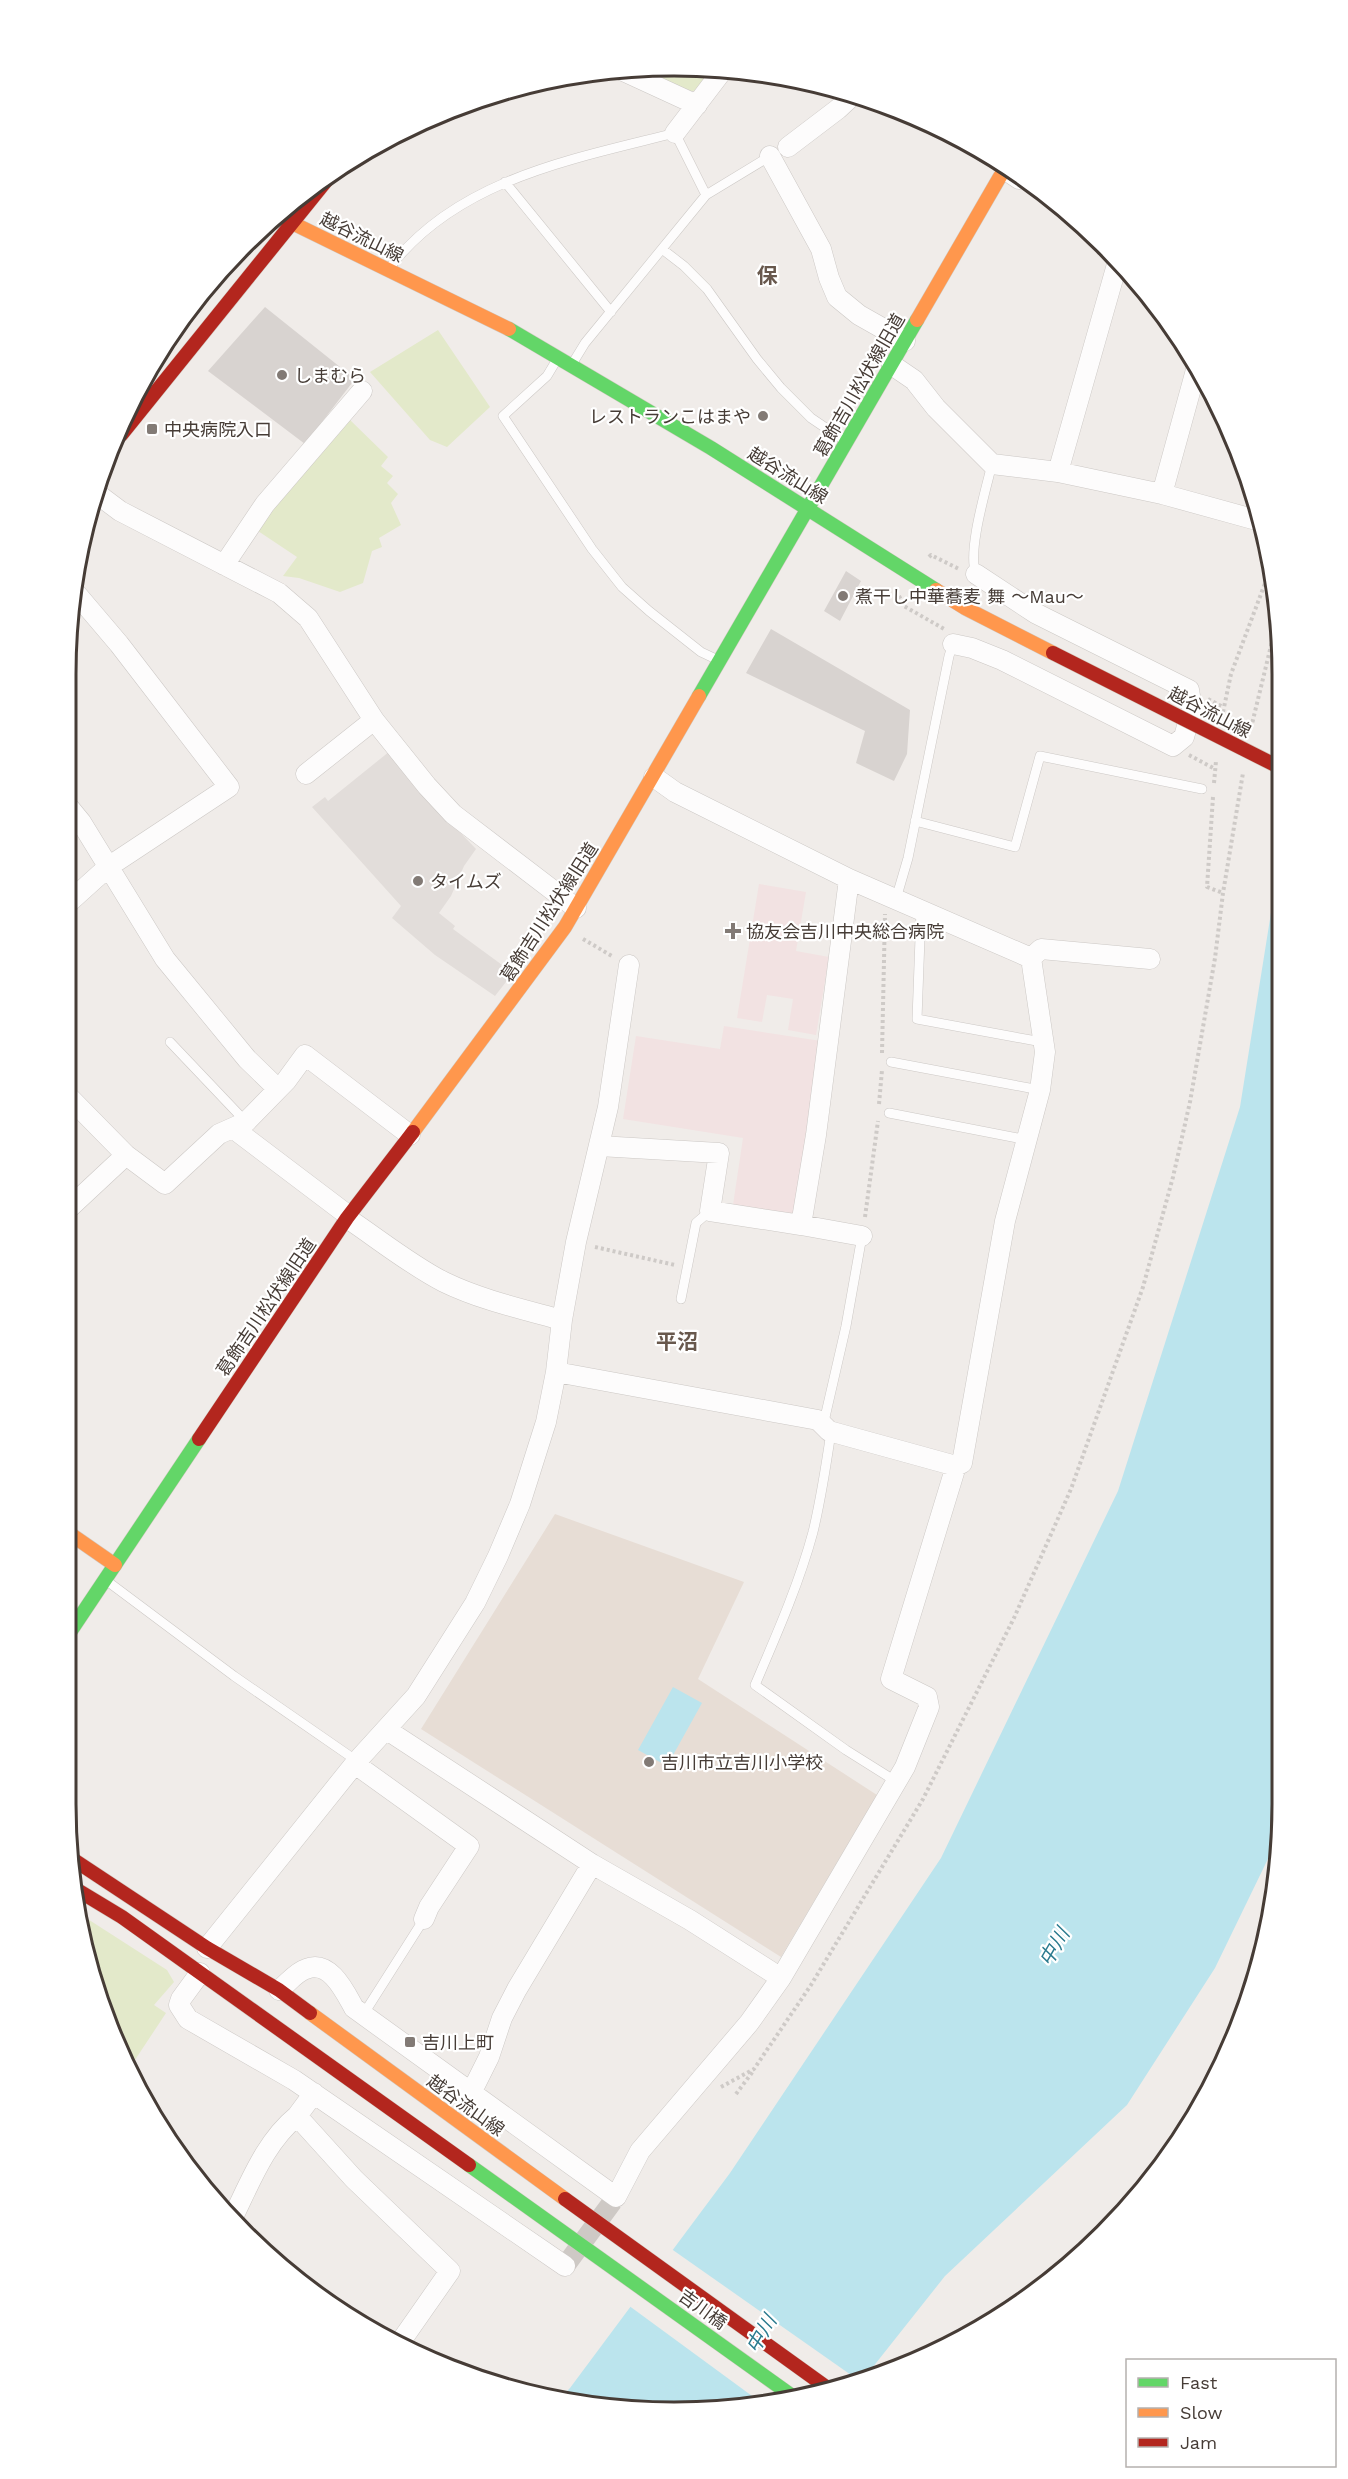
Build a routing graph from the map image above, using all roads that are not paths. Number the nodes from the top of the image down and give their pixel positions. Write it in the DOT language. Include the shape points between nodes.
graph roads {
  1 [pos="640,78"];
  2 [pos="717,78"];
  3 [pos="845,102"];
  4 [pos="697,105"];
  5 [pos="675,133"];
  6 [pos="788,147"];
  7 [pos="770,156"];
  8 [pos="1006,177"];
  9 [pos="505,182"];
  10 [pos="706,195"];
  11 [pos="310,200"];
  12 [pos="286,220"];
  13 [pos="291,223"];
  14 [pos="662,249"];
  15 [pos="388,269"];
  16 [pos="1115,272"];
  17 [pos="611,312"];
  18 [pos="905,341"];
  19 [pos="559,356"];
  20 [pos="572,364"];
  21 [pos="892,365"];
  22 [pos="1193,379"];
  23 [pos="149,390"];
  24 [pos="362,391"];
  25 [pos="847,442"];
  26 [pos="992,464"];
  27 [pos="1058,472"];
  28 [pos="1162,494"];
  29 [pos="103,498"];
  30 [pos="809,509"];
  31 [pos="1251,518"];
  32 [pos="224,565"];
  33 [pos="976,574"];
  34 [pos="82,600"];
  35 [pos="958,644"];
  36 [pos="721,661"];
  37 [pos="374,720"];
  38 [pos="1272,763"];
  39 [pos="306,774"];
  40 [pos="654,777"];
  41 [pos="1202,789"];
  42 [pos="76,816"];
  43 [pos="915,821"];
  44 [pos="108,867"];
  45 [pos="849,879"];
  46 [pos="76,896"];
  47 [pos="896,899"];
  48 [pos="576,908"];
  49 [pos="921,911"];
  50 [pos="1031,958"];
  51 [pos="1150,959"];
  52 [pos="629,965"];
  53 [pos="1042,1041"];
  54 [pos="170,1042"];
  55 [pos="891,1062"];
  56 [pos="278,1089"];
  57 [pos="1040,1090"];
  58 [pos="76,1104"];
  59 [pos="889,1113"];
  60 [pos="240,1125"];
  61 [pos="410,1135"];
  62 [pos="1028,1140"];
  63 [pos="599,1146"];
  64 [pos="126,1155"];
  65 [pos="76,1202"];
  66 [pos="710,1211"];
  67 [pos="348,1217"];
  68 [pos="801,1225"];
  69 [pos="862,1236"];
  70 [pos="681,1299"];
  71 [pos="562,1320"];
  72 [pos="556,1372"];
  73 [pos="827,1429"];
  74 [pos="956,1466"];
  75 [pos="76,1538"];
  76 [pos="115,1565"];
  77 [pos="105,1580"];
  78 [pos="76,1623"];
  79 [pos="387,1730"];
  80 [pos="356,1762"];
  81 [pos="897,1782"];
  82 [pos="80,1864"];
  83 [pos="592,1864"];
  84 [pos="84,1894"];
  85 [pos="424,1919"];
  86 [pos="207,1948"];
  87 [pos="200,1973"];
  88 [pos="781,1978"];
  89 [pos="279,1990"];
  90 [pos="363,2015"];
  91 [pos="314,2093"];
  92 [pos="471,2093"];
  93 [pos="297,2116"];
  94 [pos="236,2211"];
  95 [pos="565,2266"];
  96 [pos="404,2337"];
  97 [pos="822,2384"];
  98 [pos="786,2392"];
  1 -- 4 [label="street"];
  2 -- 4 [label="street"];
  3 -- 6 [label="street"];
  4 -- 5 [label="street"];
  5 -- 9 [label="lane" via="547,166"];
  5 -- 10 [label="lane"];
  6 -- 7 [label="lane"];
  7 -- 10 [label="lane"];
  7 -- 18 [label="street" via="821,249 837,297 859,315"];
  8 -- 18 [label="main road, 葛飾吉川松伏線旧道"];
  9 -- 15 [label="lane" via="437,219"];
  9 -- 17 [label="lane"];
  10 -- 14 [label="lane"];
  11 -- 13 [label="main road"];
  12 -- 13 [label="main road, 越谷流山線"];
  13 -- 15 [label="main road, 越谷流山線"];
  13 -- 23 [label="main road"];
  14 -- 17 [label="lane"];
  14 -- 25 [label="lane" via="707,290 781,388 812,418"];
  15 -- 19 [label="main road, 越谷流山線"];
  16 -- 27 [label="street"];
  17 -- 20 [label="lane"];
  18 -- 21 [label="main road, 葛飾吉川松伏線旧道"];
  19 -- 20 [label="main road, 越谷流山線"];
  19 -- 36 [label="lane" via="547,376 503,416 622,587 701,652"];
  20 -- 30 [label="main road, 越谷流山線"];
  21 -- 25 [label="main road, 葛飾吉川松伏線旧道"];
  21 -- 26 [label="street" via="915,380 936,408"];
  22 -- 28 [label="street"];
  24 -- 32 [label="street" via="265,504"];
  25 -- 30 [label="main road, 葛飾吉川松伏線旧道"];
  26 -- 27 [label="street"];
  26 -- 33 [label="lane" via="975,542 972,565"];
  27 -- 28 [label="street"];
  28 -- 31 [label="street"];
  29 -- 32 [label="street"];
  30 -- 36 [label="main road, 葛飾吉川松伏線旧道"];
  30 -- 38 [label="main road, 越谷流山線, bridge" via="965,608"];
  32 -- 37 [label="street" via="279,594 308,618"];
  33 -- 35 [label="street" via="1035,613 1189,690 1192,708 1185,737 1173,746 1002,660"];
  34 -- 44 [label="street" via="229,787"];
  35 -- 43 [label="lane" via="946,667"];
  36 -- 40 [label="main road, 葛飾吉川松伏線旧道"];
  37 -- 39 [label="street"];
  37 -- 48 [label="street" via="453,814"];
  40 -- 45 [label="street" via="707,809"];
  40 -- 48 [label="main road, 葛飾吉川松伏線旧道"];
  41 -- 43 [label="lane" via="1040,756 1015,847"];
  42 -- 44 [label="street"];
  43 -- 47 [label="lane"];
  44 -- 46 [label="street"];
  44 -- 56 [label="street" via="165,959 247,1059"];
  45 -- 47 [label="street"];
  45 -- 68 [label="street"];
  47 -- 49 [label="street"];
  48 -- 61 [label="main road, 葛飾吉川松伏線旧道"];
  49 -- 50 [label="street"];
  49 -- 53 [label="lane" via="917,1019"];
  50 -- 51 [label="street" via="1041,949"];
  50 -- 53 [label="street"];
  52 -- 63 [label="street"];
  53 -- 57 [label="street" via="1045,1052"];
  54 -- 60 [label="lane"];
  55 -- 57 [label="lane"];
  56 -- 60 [label="street"];
  56 -- 61 [label="street" via="305,1055"];
  57 -- 62 [label="street"];
  58 -- 64 [label="street"];
  59 -- 62 [label="lane"];
  60 -- 64 [label="street" via="219,1134 165,1184"];
  60 -- 67 [label="street"];
  61 -- 67 [label="main road, 葛飾吉川松伏線旧道"];
  62 -- 74 [label="street" via="1005,1221 962,1463"];
  63 -- 66 [label="street" via="719,1153"];
  63 -- 71 [label="street"];
  64 -- 65 [label="street"];
  66 -- 68 [label="street"];
  66 -- 70 [label="lane" via="696,1223"];
  67 -- 71 [label="street" via="458,1289"];
  67 -- 76 [label="main road, 葛飾吉川松伏線旧道"];
  68 -- 69 [label="street"];
  69 -- 73 [label="lane"];
  71 -- 72 [label="street"];
  72 -- 73 [label="street" via="818,1420"];
  72 -- 79 [label="street" via="537,1454 498,1556 456,1635 416,1696"];
  73 -- 74 [label="street"];
  73 -- 81 [label="lane" via="821,1497 812,1535 755,1685"];
  74 -- 81 [label="street" via="891,1679 927,1697 930,1707"];
  75 -- 76 [label="main road"];
  76 -- 77 [label="main road, 葛飾吉川松伏線旧道"];
  77 -- 78 [label="main road, 葛飾吉川松伏線旧道"];
  77 -- 80 [label="lane"];
  79 -- 80 [label="street"];
  79 -- 83 [label="street"];
  80 -- 85 [label="street" via="470,1846"];
  80 -- 86 [label="street"];
  81 -- 88 [label="street"];
  82 -- 86 [label="main road, 越谷流山線"];
  83 -- 88 [label="street"];
  83 -- 92 [label="street" via="517,1989"];
  84 -- 87 [label="main road"];
  85 -- 90 [label="lane"];
  86 -- 89 [label="main road, 越谷流山線"];
  87 -- 91 [label="street" via="178,2005 182,2013"];
  87 -- 98 [label="main road, 吉川橋"];
  88 -- 92 [label="street" via="640,2151 616,2197"];
  89 -- 90 [label="street" via="306,1968 317,1967 330,1972"];
  89 -- 97 [label="main road, 越谷流山線"];
  90 -- 92 [label="street"];
  91 -- 93 [label="street"];
  91 -- 95 [label="street"];
  93 -- 94 [label="street" via="264,2154"];
  93 -- 96 [label="street" via="354,2179 450,2271"];
}
